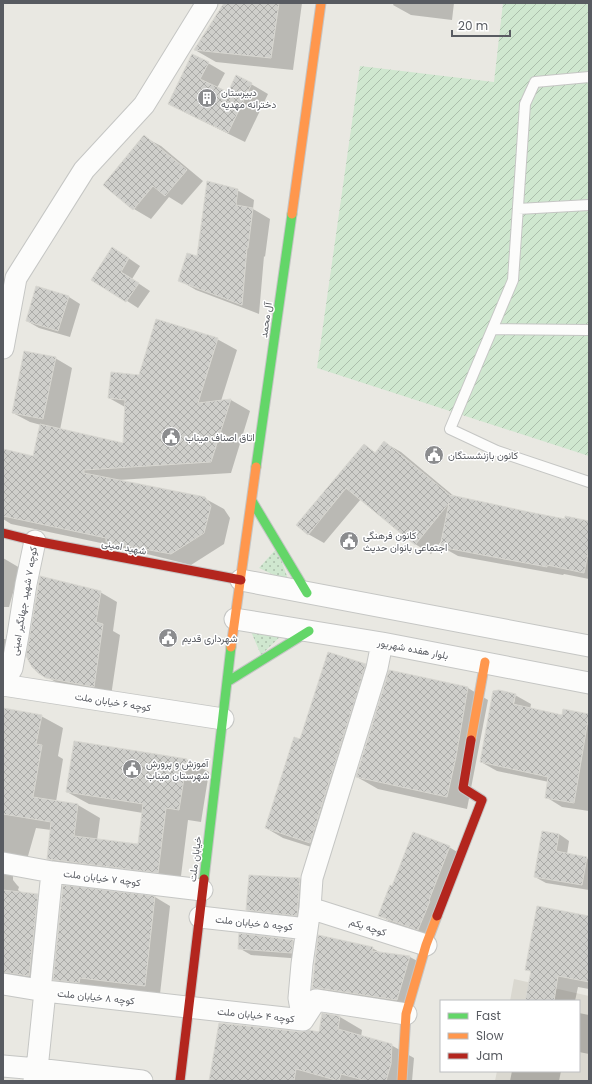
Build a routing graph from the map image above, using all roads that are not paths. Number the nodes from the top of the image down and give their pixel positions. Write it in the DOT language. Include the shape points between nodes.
graph roads {
  1 [pos="207,3"];
  2 [pos="321,3"];
  3 [pos="589,77"];
  4 [pos="589,205"];
  5 [pos="518,209"];
  6 [pos="10,276"];
  7 [pos="493,329"];
  8 [pos="589,330"];
  9 [pos="3,348"];
  10 [pos="589,482"];
  11 [pos="252,501"];
  12 [pos="3,533"];
  13 [pos="35,541"];
  14 [pos="241,580"];
  15 [pos="307,593"];
  16 [pos="235,619"];
  17 [pos="309,631"];
  18 [pos="11,635"];
  19 [pos="232,640"];
  20 [pos="382,643"];
  21 [pos="589,646"];
  22 [pos="485,662"];
  23 [pos="227,682"];
  24 [pos="589,683"];
  25 [pos="3,684"];
  26 [pos="223,719"];
  27 [pos="3,863"];
  28 [pos="52,872"];
  29 [pos="202,890"];
  30 [pos="310,908"];
  31 [pos="200,917"];
  32 [pos="308,929"];
  33 [pos="426,945"];
  34 [pos="3,984"];
  35 [pos="43,991"];
  36 [pos="189,1008"];
  37 [pos="406,1014"];
  38 [pos="303,1020"];
  39 [pos="3,1066"];
  40 [pos="35,1075"];
  41 [pos="142,1081"];
  42 [pos="180,1081"];
  43 [pos="402,1081"];
  1 -- 6 [label="street" via="144,105 84,170"];
  2 -- 11 [label="main road, آل محمد"];
  3 -- 5 [label="lane" via="536,82 525,104"];
  4 -- 5 [label="lane"];
  5 -- 7 [label="lane" via="514,280"];
  6 -- 9 [label="street"];
  7 -- 8 [label="lane"];
  7 -- 10 [label="lane" via="450,429 497,450"];
  11 -- 14 [label="main road, آل محمد"];
  11 -- 15 [label="main road"];
  12 -- 13 [label="main road, شهید امینی"];
  13 -- 14 [label="main road, شهید امینی"];
  13 -- 18 [label="street, کوچه ۷ شهید جهانگیر امینی"];
  14 -- 15 [label="street"];
  14 -- 16 [label="main road, آل محمد"];
  15 -- 21 [label="street"];
  16 -- 17 [label="street, بلوار هفده شهریور"];
  16 -- 19 [label="main road, آل محمد"];
  17 -- 20 [label="street, بلوار هفده شهریور"];
  17 -- 23 [label="main road"];
  18 -- 25 [label="street, کوچه ۷ شهید جهانگیر امینی" via="12,668"];
  19 -- 23 [label="main road, خیابان ملت"];
  20 -- 22 [label="street, بلوار هفده شهریور"];
  20 -- 30 [label="street" via="377,668 312,878"];
  22 -- 24 [label="street, بلوار هفده شهریور"];
  22 -- 33 [label="main road" via="463,788 482,800"];
  23 -- 26 [label="main road, خیابان ملت"];
  25 -- 26 [label="street, کوچه ۶ خیابان ملت"];
  26 -- 29 [label="main road, خیابان ملت"];
  27 -- 28 [label="street, کوچه ۷ خیابان ملت"];
  28 -- 29 [label="street, کوچه ۷ خیابان ملت"];
  28 -- 35 [label="street"];
  29 -- 31 [label="main road, خیابان ملت"];
  30 -- 32 [label="street"];
  30 -- 33 [label="street, کوچه یکم"];
  31 -- 32 [label="street, کوچه ۵ خیابان ملت"];
  31 -- 36 [label="main road, خیابان ملت"];
  32 -- 38 [label="street" via="299,998"];
  33 -- 37 [label="main road"];
  34 -- 35 [label="street, کوچه ۸ خیابان ملت"];
  35 -- 36 [label="street, کوچه ۸ خیابان ملت"];
  35 -- 40 [label="street"];
  36 -- 38 [label="street, کوچه ۴ خیابان ملت"];
  36 -- 42 [label="main road, خیابان ملت"];
  37 -- 38 [label="street, کوچه ۴ خیابان ملت" via="316,1000"];
  37 -- 43 [label="main road"];
  39 -- 40 [label="street"];
  40 -- 41 [label="street"];
}
